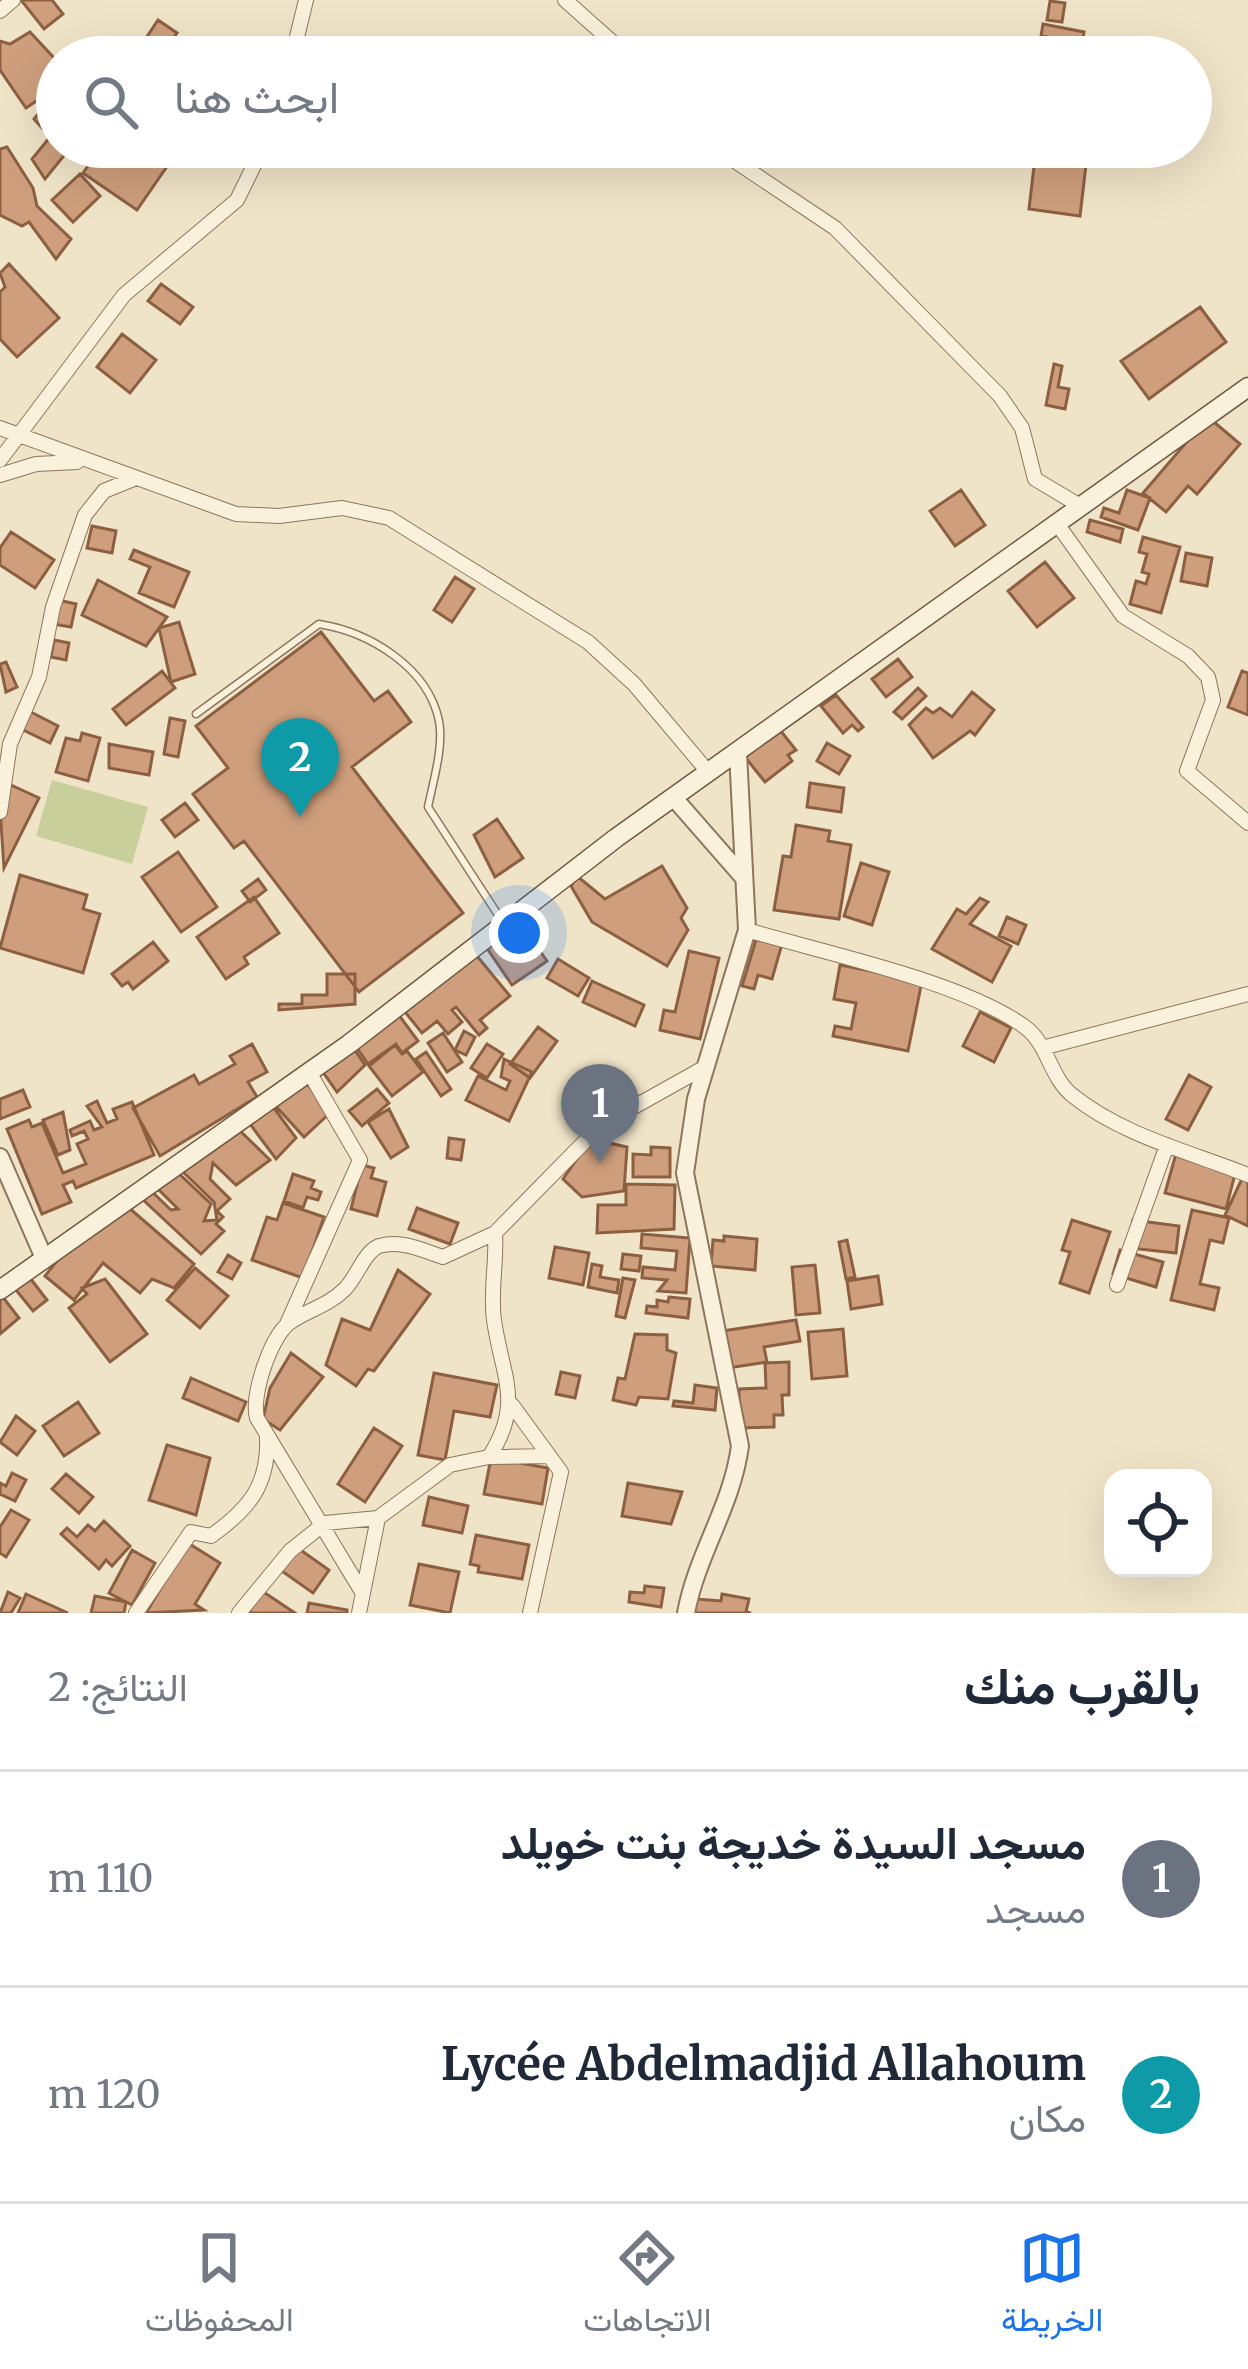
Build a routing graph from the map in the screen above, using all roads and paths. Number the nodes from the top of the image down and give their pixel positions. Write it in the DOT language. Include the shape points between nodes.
graph roads {
  1 [pos="14,0"];
  2 [pos="306,0"];
  3 [pos="565,0"];
  4 [pos="0,11"];
  5 [pos="297,36"];
  6 [pos="605,36"];
  7 [pos="252,168"];
  8 [pos="746,168"];
  9 [pos="1248,387"];
  10 [pos="0,428"];
  11 [pos="19,437"];
  12 [pos="0,460"];
  13 [pos="94,462"];
  14 [pos="0,475"];
  15 [pos="136,478"];
  16 [pos="1082,507"];
  17 [pos="1058,525"];
  18 [pos="196,714"];
  19 [pos="738,753"];
  20 [pos="709,773"];
  21 [pos="674,798"];
  22 [pos="0,812"];
  23 [pos="1248,823"];
  24 [pos="744,878"];
  25 [pos="506,927"];
  26 [pos="747,930"];
  27 [pos="1248,994"];
  28 [pos="1042,1048"];
  29 [pos="707,1066"];
  30 [pos="309,1072"];
  31 [pos="1167,1145"];
  32 [pos="0,1157"];
  33 [pos="1248,1175"];
  34 [pos="495,1233"];
  35 [pos="44,1258"];
  36 [pos="1117,1285"];
  37 [pos="0,1290"];
  38 [pos="287,1324"];
  39 [pos="512,1404"];
  40 [pos="266,1437"];
  41 [pos="548,1456"];
  42 [pos="489,1457"];
  43 [pos="378,1518"];
  44 [pos="325,1523"];
  45 [pos="362,1592"];
  46 [pos="136,1613"];
  47 [pos="239,1613"];
  48 [pos="359,1613"];
  49 [pos="530,1613"];
  50 [pos="686,1613"];
  1 -- 4 [label="street"];
  2 -- 5 [label="street"];
  3 -- 6 [label="street"];
  7 -- 11 [label="street" via="236,200 124,295"];
  8 -- 16 [label="street" via="836,228 1000,396 1022,428 1035,479"];
  9 -- 16 [label="main road"];
  10 -- 11 [label="street"];
  11 -- 12 [label="street"];
  11 -- 13 [label="street"];
  13 -- 14 [label="street"];
  13 -- 15 [label="street"];
  15 -- 20 [label="street" via="236,514 342,508 389,518 588,642"];
  15 -- 22 [label="street" via="104,491 85,515 52,607 39,677 10,744"];
  16 -- 17 [label="main road"];
  17 -- 19 [label="main road"];
  17 -- 23 [label="street" via="1123,616 1208,677 1213,700 1186,771"];
  18 -- 25 [label="lane" via="319,624 381,645 434,707 440,725 428,807"];
  19 -- 20 [label="main road"];
  19 -- 24 [label="street"];
  20 -- 21 [label="main road"];
  21 -- 24 [label="street"];
  21 -- 25 [label="main road"];
  24 -- 26 [label="street"];
  25 -- 30 [label="main road"];
  26 -- 28 [label="street" via="950,992 1025,1027"];
  26 -- 29 [label="street"];
  27 -- 28 [label="street"];
  28 -- 31 [label="street" via="1069,1092"];
  29 -- 34 [label="street" via="600,1126"];
  29 -- 50 [label="street" via="689,1141 687,1192 740,1446 735,1484"];
  30 -- 35 [label="main road"];
  30 -- 38 [label="street" via="361,1160"];
  31 -- 33 [label="street"];
  31 -- 36 [label="street"];
  32 -- 35 [label="street"];
  34 -- 38 [label="street" via="443,1257 381,1246 334,1300"];
  34 -- 39 [label="street" via="494,1318"];
  35 -- 37 [label="main road"];
  38 -- 40 [label="street" via="254,1406"];
  39 -- 41 [label="street"];
  39 -- 42 [label="street"];
  40 -- 44 [label="street"];
  40 -- 46 [label="street" via="265,1477 247,1507 211,1536 191,1532"];
  41 -- 42 [label="street"];
  41 -- 49 [label="street" via="561,1477"];
  42 -- 43 [label="street" via="450,1465"];
  43 -- 44 [label="street"];
  43 -- 45 [label="street"];
  44 -- 45 [label="street"];
  44 -- 47 [label="street"];
  45 -- 48 [label="street"];
}
